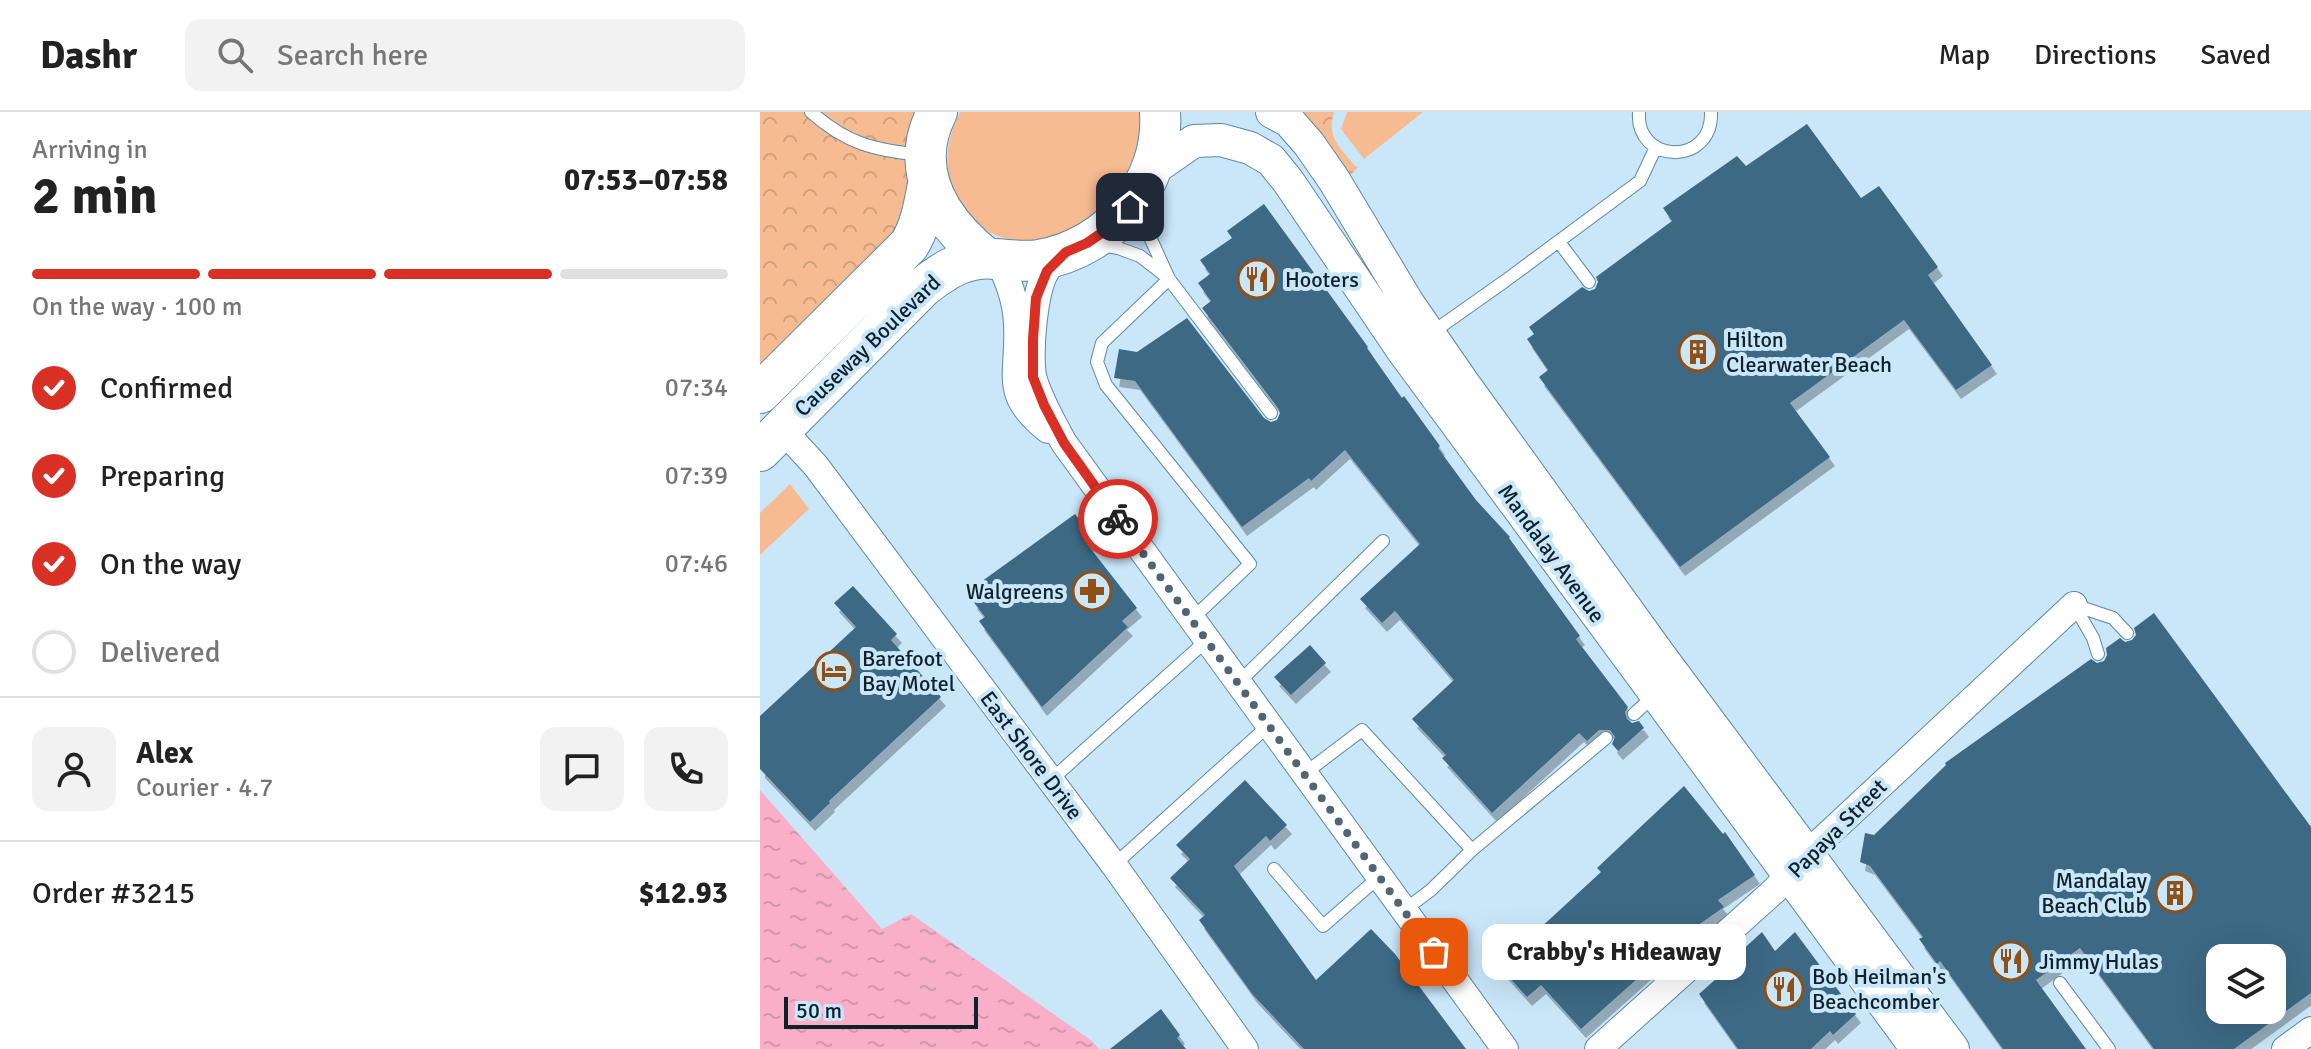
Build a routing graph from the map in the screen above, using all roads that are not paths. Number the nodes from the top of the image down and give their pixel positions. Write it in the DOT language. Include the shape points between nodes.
graph roads {
  1 [pos="811,112"];
  2 [pos="937,112"];
  3 [pos="1160,112"];
  4 [pos="1272,112"];
  5 [pos="1639,112"];
  6 [pos="1711,112"];
  7 [pos="1656,147"];
  8 [pos="926,170"];
  9 [pos="1146,181"];
  10 [pos="1559,242"];
  11 [pos="1077,248"];
  12 [pos="992,258"];
  13 [pos="1169,279"];
  14 [pos="1589,282"];
  15 [pos="1416,342"];
  16 [pos="760,393"];
  17 [pos="1271,413"];
  18 [pos="771,440"];
  19 [pos="1064,443"];
  20 [pos="1383,541"];
  21 [pos="2074,605"];
  22 [pos="1199,630"];
  23 [pos="2127,633"];
  24 [pos="2098,654"];
  25 [pos="1237,684"];
  26 [pos="1268,726"];
  27 [pos="1606,738"];
  28 [pos="1304,774"];
  29 [pos="1051,780"];
  30 [pos="1472,850"];
  31 [pos="1799,864"];
  32 [pos="1114,865"];
  33 [pos="1274,869"];
  34 [pos="1379,877"];
  35 [pos="1403,911"];
  36 [pos="2060,983"];
  37 [pos="2311,1030"];
  38 [pos="1245,1049"];
  39 [pos="1505,1049"];
  40 [pos="1598,1049"];
  41 [pos="1917,1049"];
  42 [pos="1953,1049"];
  43 [pos="2109,1049"];
  44 [pos="2285,1049"];
  1 -- 8 [label="lane" via="844,138 893,152"];
  2 -- 8 [label="main road, Causeway Boulevard" via="930,126"];
  3 -- 9 [label="main road" via="1161,142"];
  4 -- 15 [label="street, Mandalay Avenue" via="1289,121 1334,180"];
  5 -- 7 [label="lane" via="1641,129"];
  6 -- 7 [label="lane" via="1701,143 1679,153"];
  7 -- 10 [label="lane" via="1640,181"];
  8 -- 12 [label="main road" via="947,220 964,240"];
  8 -- 16 [label="main road, Causeway Boulevard" via="921,218 909,245"];
  9 -- 11 [label="main road" via="1121,217"];
  9 -- 13 [label="lane" via="1150,237"];
  9 -- 15 [label="street, Mandalay Avenue" via="1194,141 1221,140 1271,160"];
  10 -- 14 [label="lane"];
  10 -- 15 [label="lane"];
  11 -- 12 [label="main road, Causeway Boulevard" via="1039,260"];
  11 -- 13 [label="lane" via="1118,248 1140,256"];
  11 -- 19 [label="street" via="1047,271 1036,298 1033,339 1033,377"];
  12 -- 18 [label="main road, Causeway Boulevard" via="964,261 923,287"];
  12 -- 19 [label="street" via="1012,288 1016,391 1031,417"];
  13 -- 17 [label="lane"];
  13 -- 22 [label="lane" via="1102,343 1097,362 1106,385 1250,564"];
  15 -- 31 [label="street, Mandalay Avenue" via="1648,684"];
  18 -- 29 [label="street, East Shore Drive" via="816,466"];
  19 -- 22 [label="street"];
  20 -- 25 [label="lane"];
  21 -- 23 [label="lane" via="2113,618"];
  21 -- 24 [label="lane"];
  21 -- 31 [label="street, Papaya Street"];
  22 -- 25 [label="street"];
  22 -- 29 [label="lane"];
  25 -- 26 [label="street"];
  26 -- 28 [label="street"];
  26 -- 32 [label="lane"];
  27 -- 30 [label="lane"];
  28 -- 30 [label="lane" via="1362,730"];
  28 -- 34 [label="street"];
  29 -- 32 [label="street, East Shore Drive"];
  30 -- 35 [label="lane"];
  31 -- 40 [label="street, Papaya Street"];
  31 -- 41 [label="street, Mandalay Avenue"];
  31 -- 42 [label="street, Mandalay Avenue"];
  32 -- 38 [label="street, East Shore Drive"];
  33 -- 34 [label="lane" via="1323,926"];
  34 -- 35 [label="street"];
  35 -- 39 [label="street"];
  36 -- 43 [label="lane"];
  37 -- 44 [label="street"];
}
